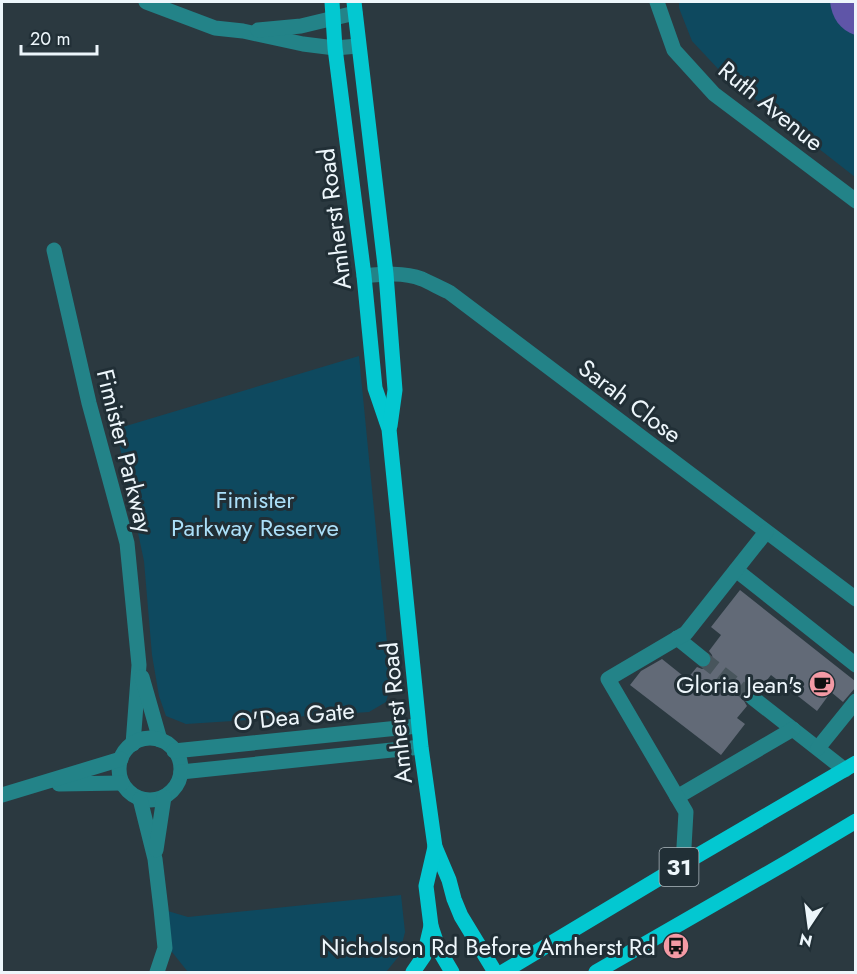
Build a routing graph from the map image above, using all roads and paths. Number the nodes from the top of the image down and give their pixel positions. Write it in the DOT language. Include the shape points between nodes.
graph roads {
  1 [pos="146,2"];
  2 [pos="332,2"];
  3 [pos="657,2"];
  4 [pos="354,7"];
  5 [pos="333,18"];
  6 [pos="243,31"];
  7 [pos="358,46"];
  8 [pos="336,48"];
  9 [pos="855,201"];
  10 [pos="54,250"];
  11 [pos="386,274"];
  12 [pos="363,276"];
  13 [pos="389,429"];
  14 [pos="766,532"];
  15 [pos="736,570"];
  16 [pos="855,599"];
  17 [pos="677,638"];
  18 [pos="703,659"];
  19 [pos="139,665"];
  20 [pos="855,665"];
  21 [pos="753,698"];
  22 [pos="855,701"];
  23 [pos="418,726"];
  24 [pos="793,729"];
  25 [pos="160,740"];
  26 [pos="133,744"];
  27 [pos="421,747"];
  28 [pos="818,748"];
  29 [pos="174,751"];
  30 [pos="121,759"];
  31 [pos="850,767"];
  32 [pos="181,772"];
  33 [pos="123,783"];
  34 [pos="41,784"];
  35 [pos="2,795"];
  36 [pos="164,797"];
  37 [pos="677,797"];
  38 [pos="140,799"];
  39 [pos="855,821"];
  40 [pos="435,847"];
  41 [pos="155,859"];
  42 [pos="683,864"];
  43 [pos="431,926"];
  44 [pos="157,972"];
  45 [pos="413,972"];
  46 [pos="452,972"];
  47 [pos="495,972"];
  48 [pos="503,972"];
  49 [pos="596,972"];
  1 -- 6 [label="street" via="215,28"];
  2 -- 5 [label="main road, Amherst Road"];
  3 -- 9 [label="street, Ruth Avenue" via="674,50 714,94"];
  4 -- 5 [label="street"];
  4 -- 7 [label="main road, Amherst Road"];
  5 -- 6 [label="street" via="301,26"];
  5 -- 8 [label="main road, Amherst Road"];
  6 -- 8 [label="street"];
  7 -- 8 [label="street"];
  7 -- 11 [label="main road, Amherst Road"];
  8 -- 12 [label="main road, Amherst Road"];
  10 -- 19 [label="street, Fimister Parkway" via="89,403 127,543"];
  11 -- 12 [label="street, Sarah Close"];
  11 -- 13 [label="main road, Amherst Road" via="395,390"];
  11 -- 14 [label="street, Sarah Close" via="421,279 449,292"];
  12 -- 13 [label="main road, Amherst Road" via="375,388"];
  13 -- 23 [label="main road, Amherst Road"];
  14 -- 15 [label="street"];
  14 -- 16 [label="street, Sarah Close"];
  15 -- 17 [label="street" via="686,633"];
  15 -- 20 [label="street"];
  17 -- 18 [label="street"];
  17 -- 37 [label="street" via="608,679"];
  19 -- 25 [label="street, Fimister Parkway"];
  19 -- 26 [label="street, Fimister Parkway"];
  21 -- 24 [label="street"];
  22 -- 28 [label="street"];
  23 -- 27 [label="main road, Amherst Road"];
  23 -- 29 [label="street, O'Dea Gate"];
  24 -- 28 [label="street"];
  24 -- 37 [label="street"];
  25 -- 26 [label="street"];
  25 -- 29 [label="street"];
  26 -- 30 [label="street"];
  27 -- 32 [label="street, O'Dea Gate"];
  27 -- 40 [label="main road, Amherst Road"];
  28 -- 31 [label="street"];
  29 -- 32 [label="street"];
  30 -- 33 [label="street"];
  30 -- 34 [label="street"];
  31 -- 42 [label="main road, 31"];
  32 -- 36 [label="street" via="179,782"];
  33 -- 34 [label="street"];
  33 -- 38 [label="street"];
  34 -- 35 [label="street"];
  36 -- 38 [label="street" via="153,801"];
  36 -- 41 [label="street"];
  37 -- 42 [label="street" via="686,812"];
  38 -- 41 [label="street"];
  39 -- 49 [label="main road, 31"];
  40 -- 43 [label="main road, Amherst Road" via="426,886"];
  40 -- 47 [label="main road, Amherst Road" via="461,916"];
  41 -- 44 [label="street" via="165,948"];
  42 -- 48 [label="main road, 31"];
  43 -- 45 [label="main road" via="424,956"];
  43 -- 46 [label="main road, Amherst Road"];
}
